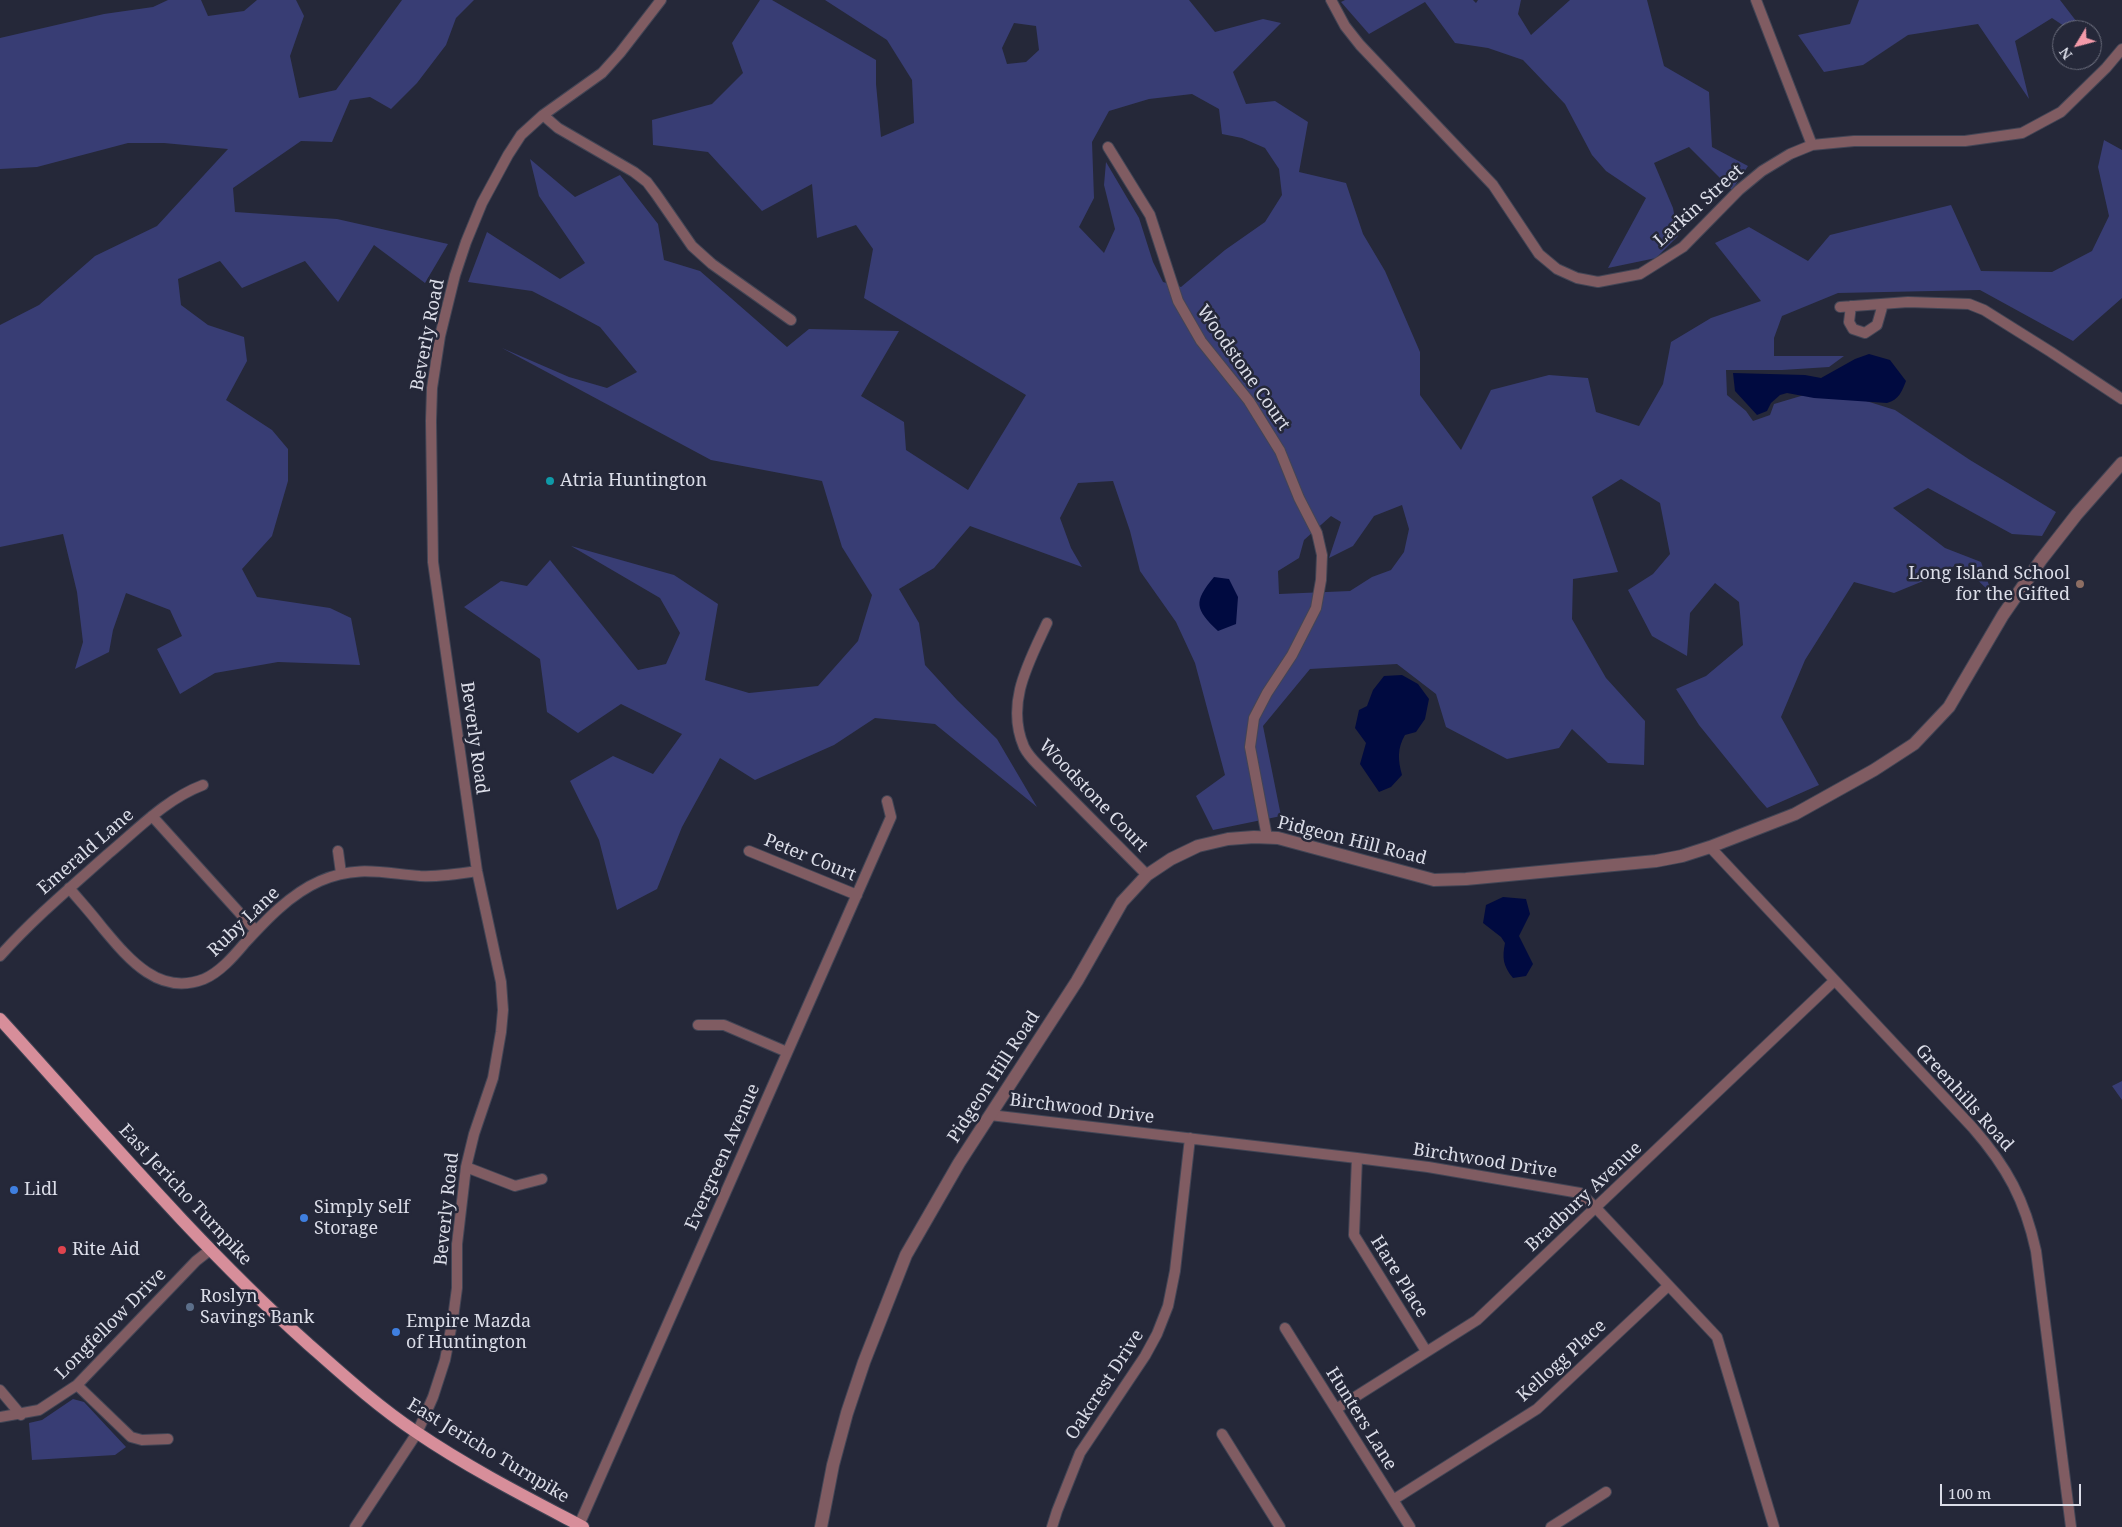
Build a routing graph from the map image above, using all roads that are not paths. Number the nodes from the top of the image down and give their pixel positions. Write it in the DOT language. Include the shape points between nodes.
graph roads {
  1 [pos="662,0"];
  2 [pos="1331,0"];
  3 [pos="1756,0"];
  4 [pos="2122,49"];
  5 [pos="543,115"];
  6 [pos="1812,145"];
  7 [pos="1108,147"];
  8 [pos="1883,304"];
  9 [pos="1851,306"];
  10 [pos="1840,307"];
  11 [pos="791,320"];
  12 [pos="2122,399"];
  13 [pos="2122,463"];
  14 [pos="1047,623"];
  15 [pos="203,785"];
  16 [pos="887,801"];
  17 [pos="152,816"];
  18 [pos="1267,837"];
  19 [pos="1710,848"];
  20 [pos="338,851"];
  21 [pos="750,851"];
  22 [pos="477,871"];
  23 [pos="341,873"];
  24 [pos="1147,875"];
  25 [pos="69,888"];
  26 [pos="857,896"];
  27 [pos="256,931"];
  28 [pos="0,956"];
  29 [pos="1834,982"];
  30 [pos="0,1019"];
  31 [pos="698,1025"];
  32 [pos="786,1052"];
  33 [pos="990,1115"];
  34 [pos="1190,1138"];
  35 [pos="1357,1158"];
  36 [pos="466,1167"];
  37 [pos="542,1179"];
  38 [pos="1596,1208"];
  39 [pos="210,1250"];
  40 [pos="1668,1286"];
  41 [pos="1285,1328"];
  42 [pos="1426,1351"];
  43 [pos="77,1385"];
  44 [pos="0,1390"];
  45 [pos="1336,1409"];
  46 [pos="21,1415"];
  47 [pos="0,1417"];
  48 [pos="417,1432"];
  49 [pos="1222,1434"];
  50 [pos="168,1439"];
  51 [pos="1606,1492"];
  52 [pos="1393,1500"];
  53 [pos="581,1526"];
  54 [pos="355,1527"];
  55 [pos="821,1527"];
  56 [pos="1052,1527"];
  57 [pos="1280,1527"];
  58 [pos="1410,1527"];
  59 [pos="1551,1527"];
  60 [pos="1774,1527"];
  61 [pos="2071,1527"];
  1 -- 5 [label="street, Beverly Road" via="602,73"];
  2 -- 6 [label="street, Larkin Street" via="1360,45 1493,186 1538,254 1557,269 1577,278 1598,282 1640,274 1684,247 1762,171"];
  3 -- 6 [label="street"];
  4 -- 6 [label="street, Larkin Street" via="2061,112 2022,133 1965,141 1854,141"];
  5 -- 11 [label="street" via="558,128 634,172 656,194 692,246"];
  5 -- 22 [label="street, Beverly Road" via="521,135 482,203 466,242 447,304 432,388 433,562"];
  7 -- 18 [label="street, Woodstone Court" via="1150,215 1178,302 1201,341 1249,402 1280,451 1317,533 1322,555 1316,608 1292,656 1254,718 1250,747"];
  8 -- 9 [label="street"];
  8 -- 9 [label="street" via="1877,326 1865,334 1853,330 1849,322"];
  8 -- 12 [label="street" via="1969,304 2043,346"];
  9 -- 10 [label="street"];
  13 -- 19 [label="street, Pidgeon Hill Road" via="2041,560 2003,615 1948,707 1914,744 1817,803"];
  14 -- 24 [label="street, Woodstone Court" via="1019,690 1018,721 1025,749"];
  15 -- 17 [label="street, Emerald Lane" via="185,792"];
  16 -- 26 [label="street, Evergreen Avenue" via="891,817"];
  17 -- 25 [label="street, Emerald Lane"];
  17 -- 27 [label="street"];
  18 -- 19 [label="street, Pidgeon Hill Road" via="1434,880 1656,862"];
  18 -- 24 [label="street, Pidgeon Hill Road" via="1228,838 1198,846"];
  19 -- 29 [label="street, Greenhills Road"];
  20 -- 23 [label="street"];
  21 -- 26 [label="street, Peter Court"];
  22 -- 23 [label="street, Ruby Lane" via="421,876 379,871"];
  22 -- 36 [label="street, Beverly Road" via="498,962 503,1010 498,1054"];
  23 -- 27 [label="street, Ruby Lane" via="298,894"];
  24 -- 33 [label="street, Pidgeon Hill Road" via="1122,902 1077,981"];
  25 -- 27 [label="street, Ruby Lane" via="134,963 166,982 204,979 220,969"];
  25 -- 28 [label="street, Emerald Lane"];
  26 -- 32 [label="street, Evergreen Avenue"];
  29 -- 38 [label="street, Bradbury Avenue"];
  29 -- 61 [label="street, Greenhills Road" via="1996,1154 2020,1199 2030,1222 2036,1251"];
  30 -- 39 [label="main road, East Jericho Turnpike"];
  31 -- 32 [label="street" via="724,1025"];
  32 -- 53 [label="street, Evergreen Avenue"];
  33 -- 34 [label="street, Birchwood Drive"];
  33 -- 55 [label="street, Pidgeon Hill Road" via="906,1255 847,1413"];
  34 -- 35 [label="street, Birchwood Drive"];
  34 -- 56 [label="street, Oakcrest Drive" via="1168,1306 1145,1356 1080,1453"];
  35 -- 38 [label="street, Birchwood Drive" via="1580,1193"];
  35 -- 42 [label="street, Hare Place" via="1354,1235"];
  36 -- 37 [label="street" via="515,1186"];
  36 -- 48 [label="street, Beverly Road" via="457,1244 457,1288 448,1348 433,1397"];
  38 -- 40 [label="street, Birchwood Drive"];
  38 -- 42 [label="street, Bradbury Avenue" via="1477,1320"];
  39 -- 43 [label="street, Longfellow Drive"];
  39 -- 48 [label="main road, East Jericho Turnpike" via="331,1365"];
  40 -- 52 [label="street, Kellogg Place" via="1537,1409"];
  40 -- 60 [label="street, Birchwood Drive" via="1718,1338"];
  41 -- 45 [label="street, Hunters Lane"];
  42 -- 45 [label="street, Bradbury Avenue"];
  43 -- 46 [label="street, Longfellow Drive" via="39,1410"];
  43 -- 50 [label="street" via="131,1437"];
  44 -- 46 [label="street"];
  45 -- 52 [label="street, Hunters Lane"];
  46 -- 47 [label="street, Longfellow Drive"];
  48 -- 53 [label="main road, East Jericho Turnpike"];
  48 -- 54 [label="street, Beverly Road"];
  49 -- 57 [label="street"];
  51 -- 59 [label="street"];
  52 -- 58 [label="street, Hunters Lane"];
}
